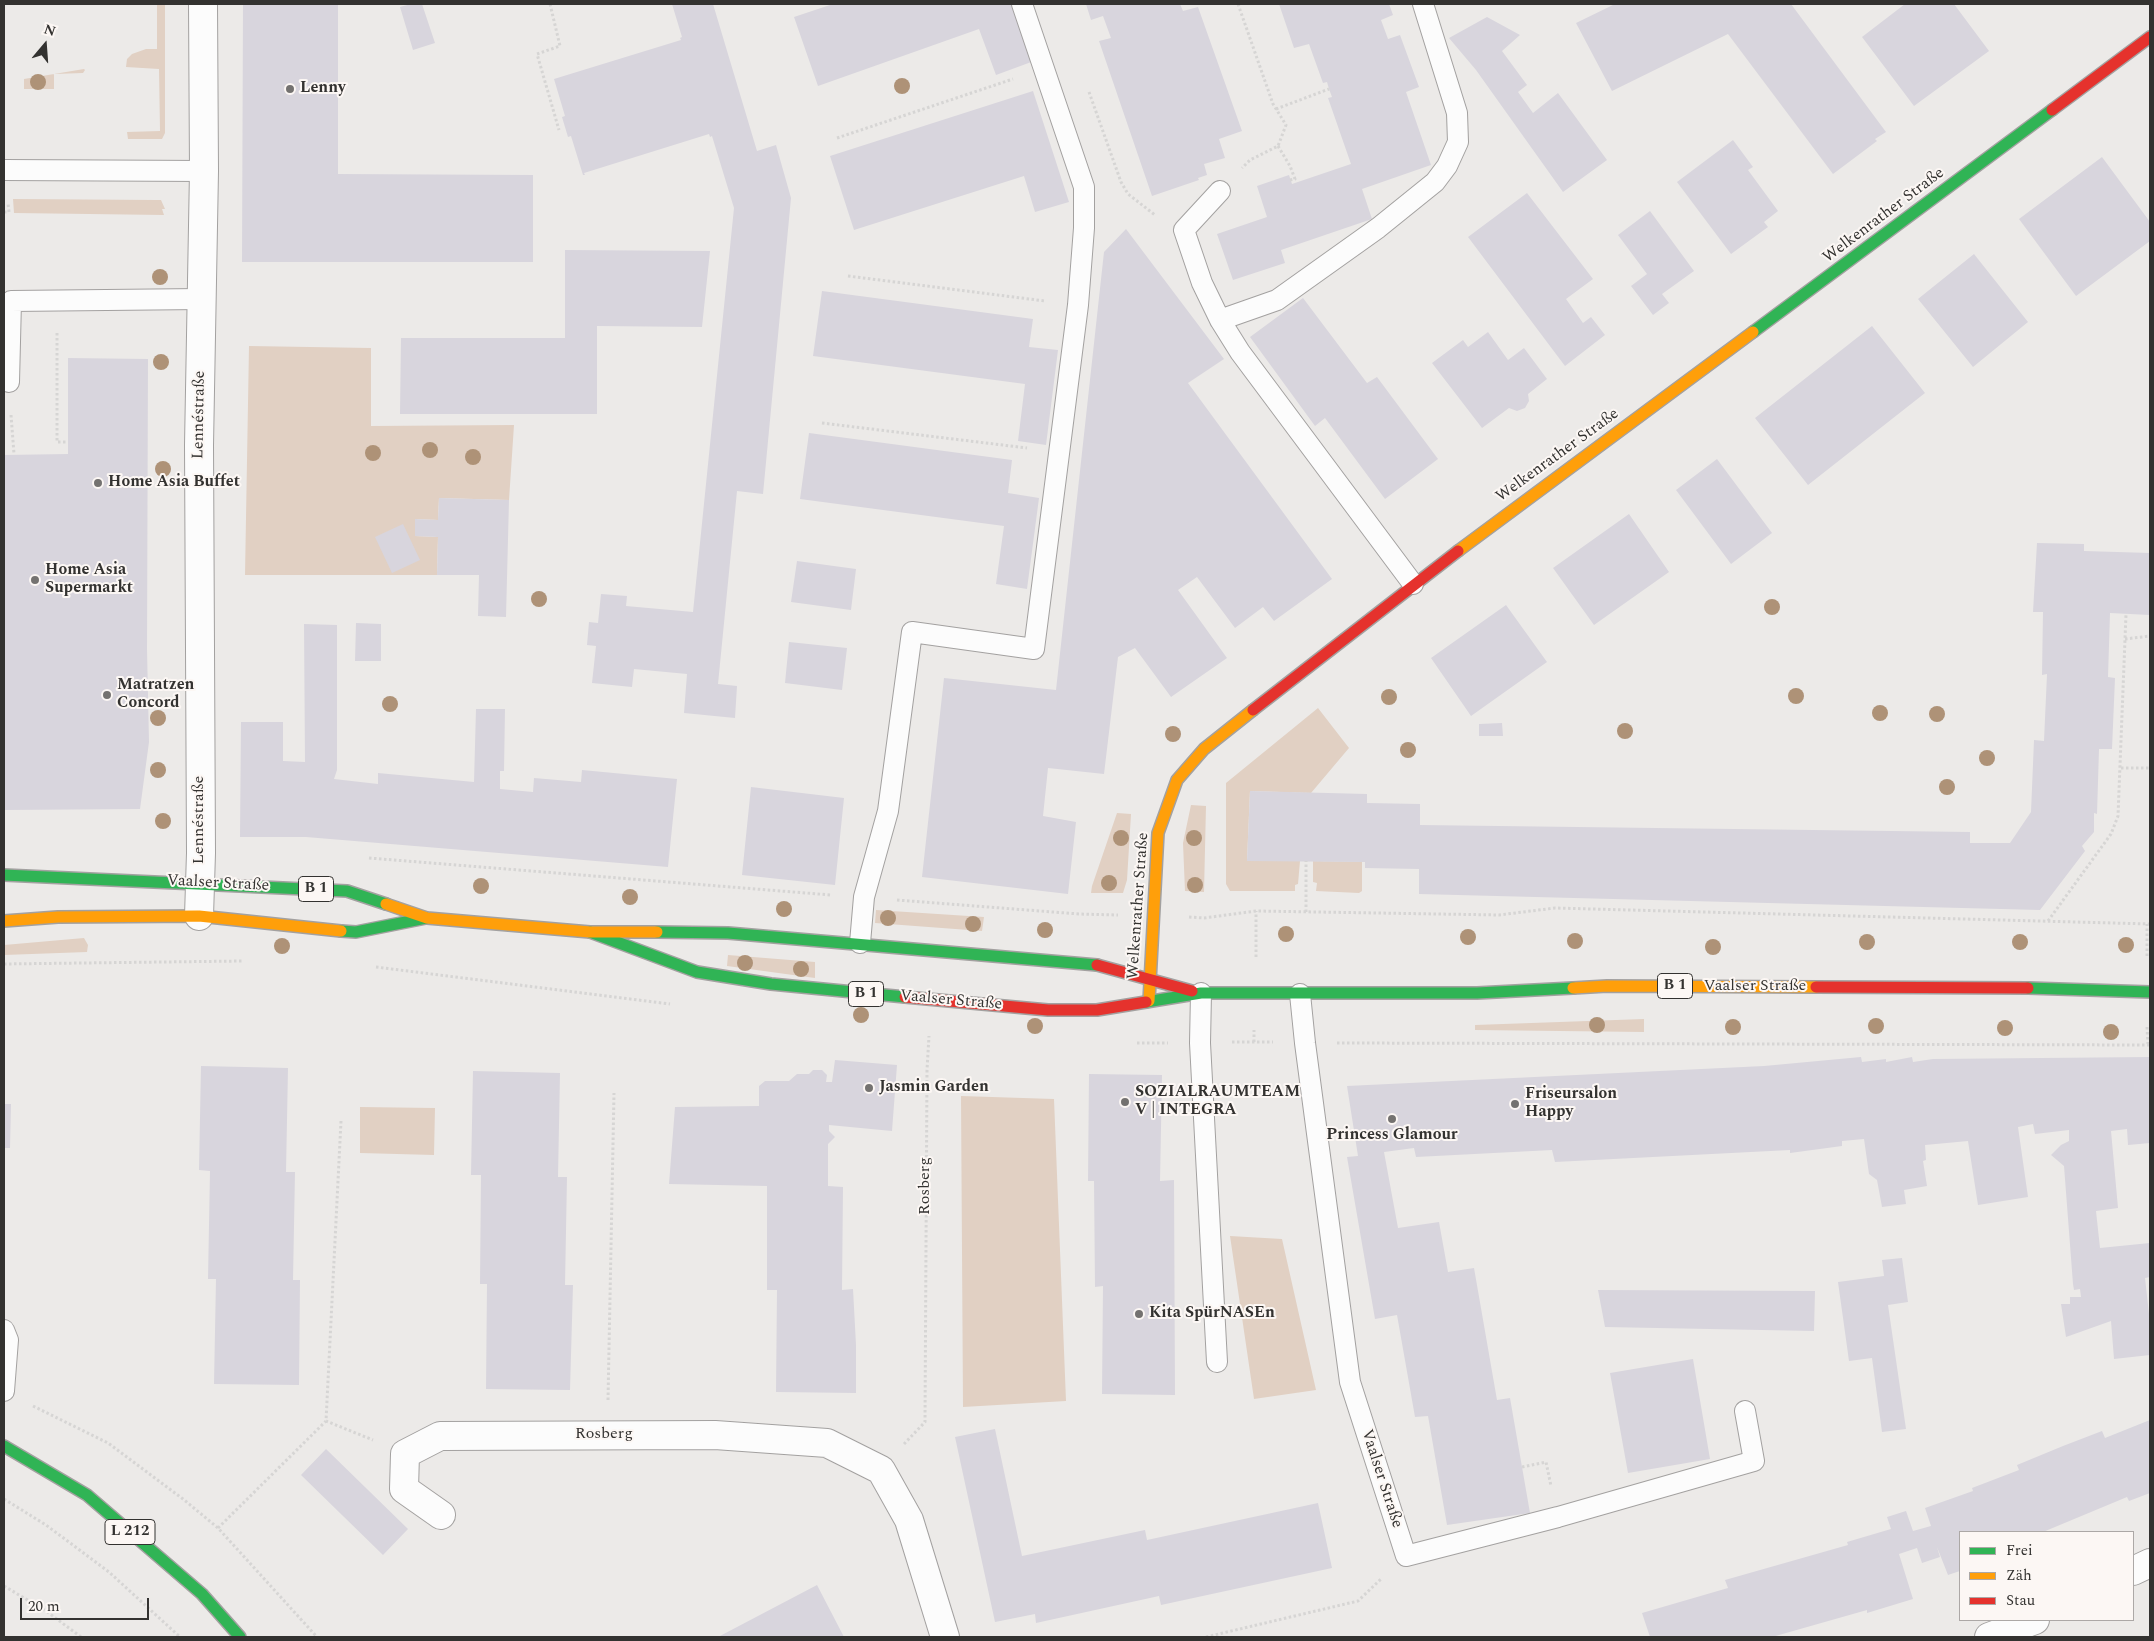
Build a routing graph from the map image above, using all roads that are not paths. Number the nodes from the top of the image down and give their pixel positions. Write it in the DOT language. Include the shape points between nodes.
graph roads {
  1 [pos="204,4"];
  2 [pos="1022,4"];
  3 [pos="1422,4"];
  4 [pos="2150,37"];
  5 [pos="4,170"];
  6 [pos="204,172"];
  7 [pos="1220,190"];
  8 [pos="201,299"];
  9 [pos="1220,320"];
  10 [pos="9,382"];
  11 [pos="1413,584"];
  12 [pos="4,875"];
  13 [pos="200,883"];
  14 [pos="199,916"];
  15 [pos="427,918"];
  16 [pos="4,921"];
  17 [pos="590,932"];
  18 [pos="860,943"];
  19 [pos="1150,979"];
  20 [pos="2150,992"];
  21 [pos="1200,993"];
  22 [pos="1300,994"];
  23 [pos="1149,1001"];
  24 [pos="4,1330"];
  25 [pos="1217,1362"];
  26 [pos="4,1391"];
  27 [pos="1745,1411"];
  28 [pos="4,1446"];
  29 [pos="441,1516"];
  30 [pos="2150,1563"];
  31 [pos="2134,1571"];
  32 [pos="2032,1621"];
  33 [pos="240,1637"];
  34 [pos="945,1637"];
  35 [pos="1990,1637"];
  1 -- 6 [label="street, Lennéstraße"];
  2 -- 18 [label="lane" via="1084,187 1078,305 1034,649 912,632 888,811 864,897"];
  3 -- 9 [label="lane" via="1457,114 1458,142 1448,166 1435,182 1378,228 1278,300"];
  4 -- 11 [label="main road, Welkenrather Straße"];
  5 -- 6 [label="lane"];
  6 -- 8 [label="street, Lennéstraße"];
  7 -- 9 [label="lane" via="1184,230 1202,283"];
  8 -- 10 [label="lane" via="11,301"];
  8 -- 13 [label="street, Lennéstraße"];
  9 -- 11 [label="lane" via="1240,352"];
  11 -- 19 [label="main road, Welkenrather Straße" via="1204,749 1177,780 1158,833"];
  12 -- 13 [label="main road, Vaalser Straße / B 1"];
  13 -- 14 [label="street, Lennéstraße"];
  13 -- 15 [label="main road, Vaalser Straße / B 1" via="347,891"];
  14 -- 15 [label="main road, Vaalser Straße / B 1" via="356,932"];
  14 -- 16 [label="main road, Vaalser Straße / B 1"];
  15 -- 17 [label="main road, Vaalser Straße / B 1"];
  17 -- 18 [label="main road, Vaalser Straße / B 1" via="728,933"];
  17 -- 23 [label="main road, Vaalser Straße / B 1" via="697,972 771,984 1048,1010 1097,1010"];
  18 -- 19 [label="main road, Vaalser Straße / B 1" via="1092,963"];
  19 -- 21 [label="main road, Vaalser Straße / B 1"];
  19 -- 23 [label="main road, Welkenrather Straße"];
  20 -- 22 [label="main road, Vaalser Straße / B 1" via="1607,986 1477,993"];
  21 -- 22 [label="main road, Vaalser Straße / B 1"];
  21 -- 23 [label="main road, Vaalser Straße / B 1"];
  21 -- 25 [label="lane"];
  22 -- 27 [label="lane, Vaalser Straße" via="1350,1382 1406,1556 1754,1461"];
  24 -- 26 [label="lane" via="8,1340"];
  28 -- 33 [label="main road, L 212" via="87,1495 202,1594"];
  29 -- 34 [label="street, Rosberg" via="404,1489 405,1454 440,1436 714,1435 827,1443 880,1470 909,1520"];
  30 -- 31 [label="street"];
  32 -- 35 [label="street"];
}
